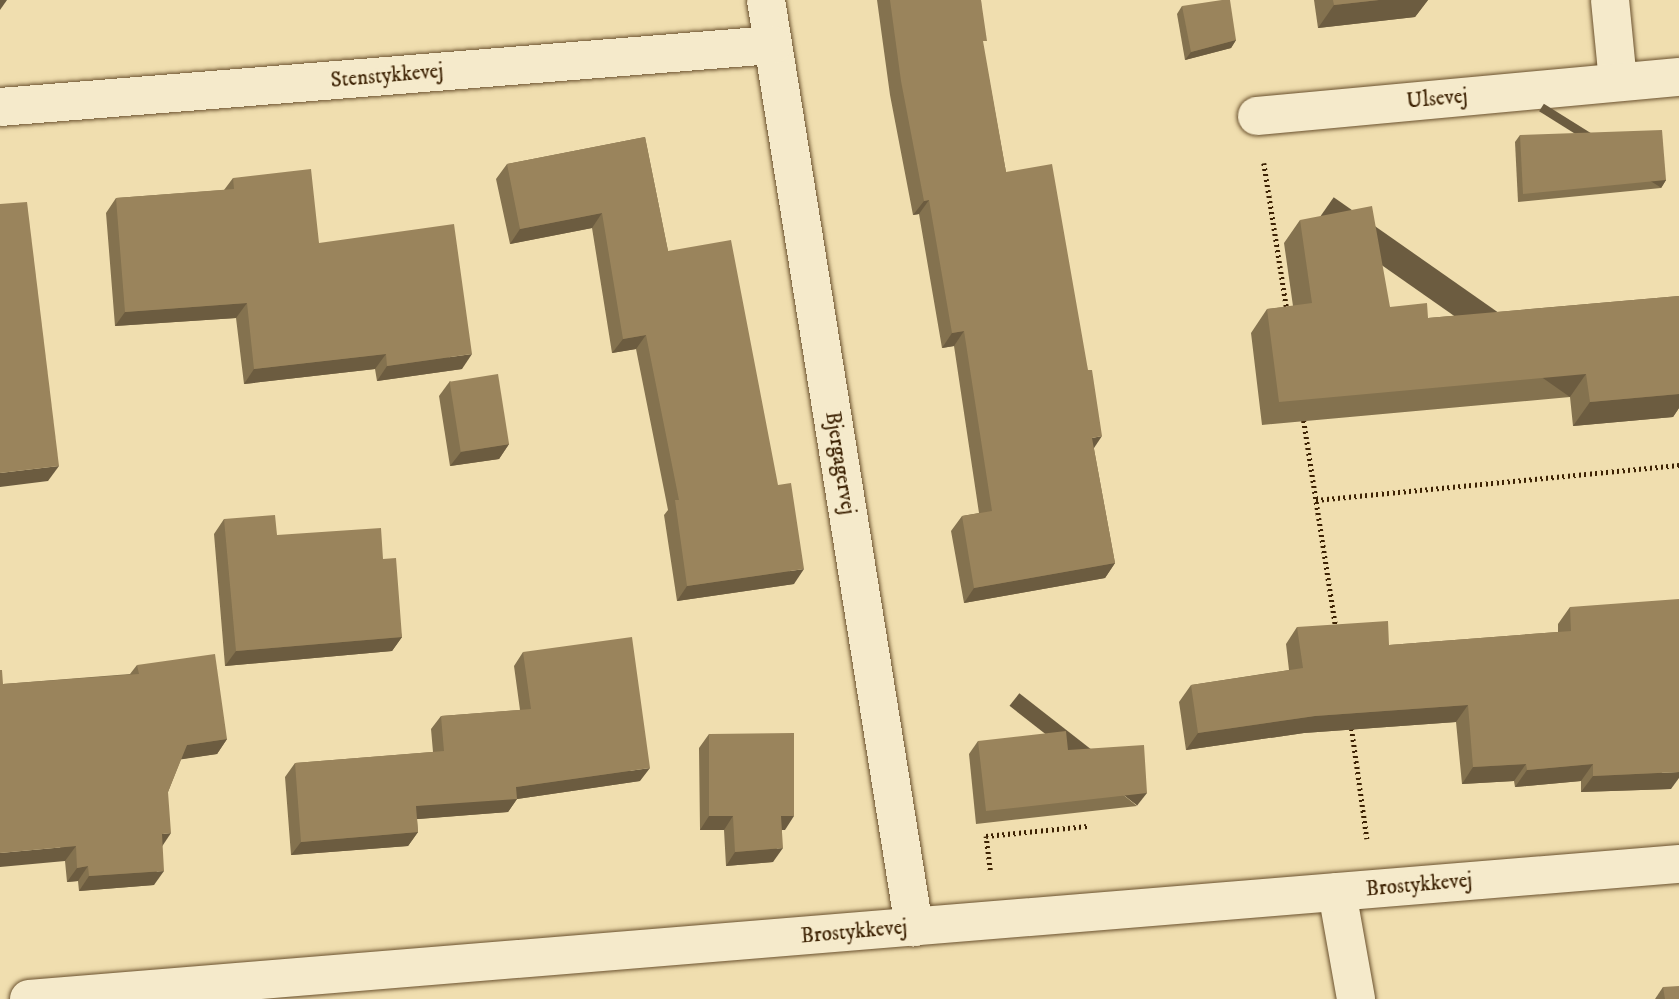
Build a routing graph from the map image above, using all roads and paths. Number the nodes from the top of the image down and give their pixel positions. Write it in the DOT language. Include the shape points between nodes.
graph roads {
  1 [pos="766,0"];
  2 [pos="1611,0"];
  3 [pos="773,45"];
  4 [pos="1679,77"];
  5 [pos="1618,82"];
  6 [pos="0,107"];
  7 [pos="1257,116"];
  8 [pos="1289,321"];
  9 [pos="1301,404"];
  10 [pos="1679,465"];
  11 [pos="1316,500"];
  12 [pos="1337,638"];
  13 [pos="1350,721"];
  14 [pos="1088,826"];
  15 [pos="1679,864"];
  16 [pos="1355,890"];
  17 [pos="996,920"];
  18 [pos="914,927"];
  19 [pos="29,999"];
  20 [pos="1356,999"];
  1 -- 3 [label="street, Bjergagervej"];
  2 -- 5 [label="street"];
  3 -- 6 [label="street, Stenstykkevej"];
  3 -- 18 [label="street, Bjergagervej"];
  4 -- 5 [label="street, Ulsevej"];
  5 -- 7 [label="street, Ulsevej"];
  7 -- 8 [label="path"];
  9 -- 11 [label="path"];
  10 -- 11 [label="path"];
  11 -- 12 [label="path"];
  13 -- 16 [label="path"];
  14 -- 17 [label="path" via="986,836"];
  15 -- 16 [label="street, Brostykkevej"];
  16 -- 17 [label="street, Brostykkevej"];
  16 -- 20 [label="street"];
  17 -- 18 [label="street, Brostykkevej"];
  18 -- 19 [label="street, Brostykkevej"];
}
